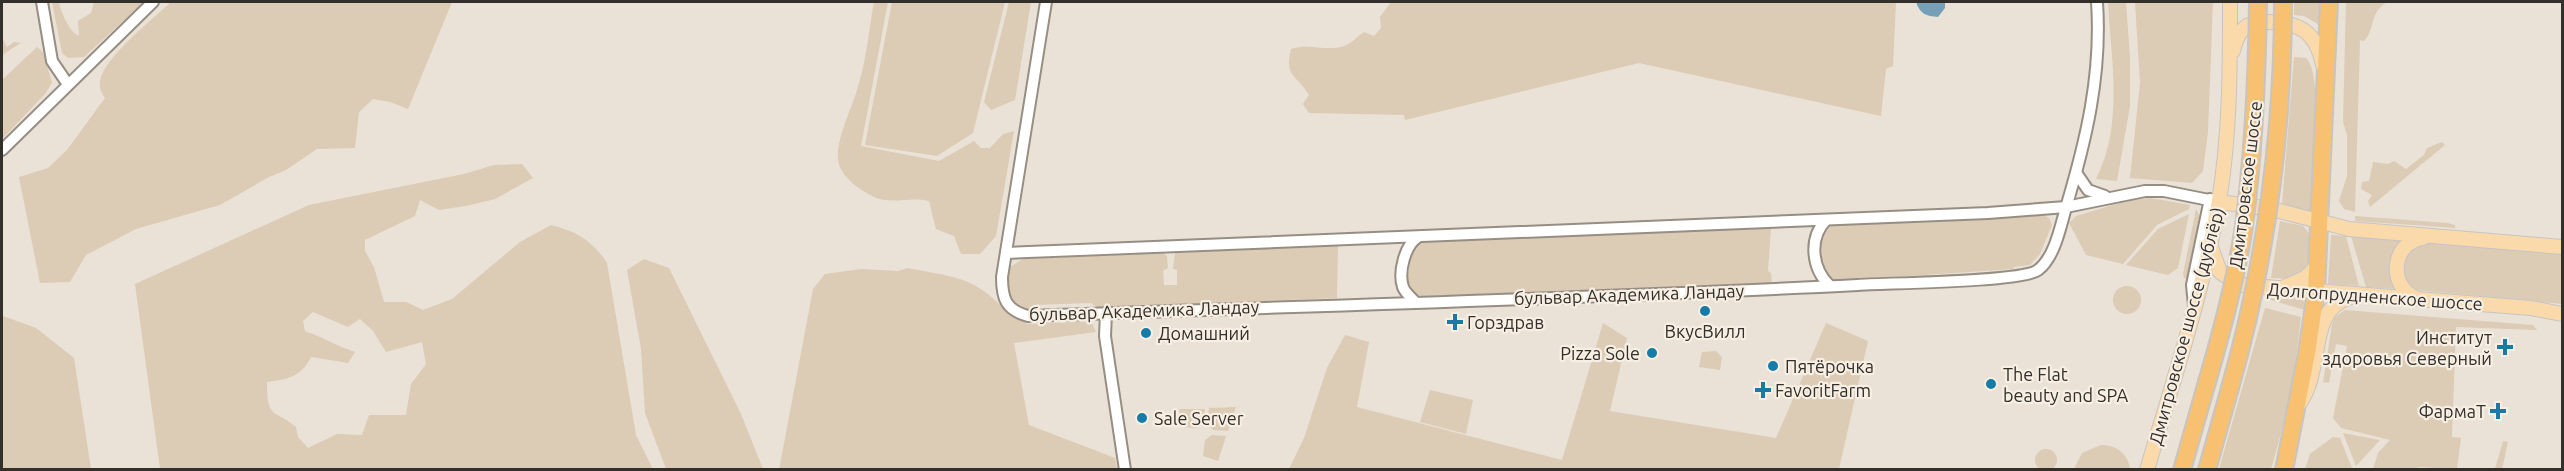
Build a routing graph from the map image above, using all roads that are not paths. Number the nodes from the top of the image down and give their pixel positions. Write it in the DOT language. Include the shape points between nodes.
graph roads {
  1 [pos="42,2"];
  2 [pos="153,2"];
  3 [pos="1046,2"];
  4 [pos="2097,2"];
  5 [pos="2230,2"];
  6 [pos="2258,2"];
  7 [pos="2283,2"];
  8 [pos="2329,2"];
  9 [pos="2230,65"];
  10 [pos="2326,78"];
  11 [pos="67,83"];
  12 [pos="2,150"];
  13 [pos="2077,174"];
  14 [pos="2322,188"];
  15 [pos="2109,197"];
  16 [pos="2214,200"];
  17 [pos="2066,207"];
  18 [pos="1826,220"];
  19 [pos="2320,222"];
  20 [pos="2349,229"];
  21 [pos="1418,237"];
  22 [pos="2432,237"];
  23 [pos="2562,237"];
  24 [pos="2538,244"];
  25 [pos="2211,245"];
  26 [pos="2562,247"];
  27 [pos="1006,254"];
  28 [pos="2318,265"];
  29 [pos="1830,286"];
  30 [pos="2280,289"];
  31 [pos="2316,292"];
  32 [pos="2356,295"];
  33 [pos="2422,300"];
  34 [pos="1415,302"];
  35 [pos="2194,309"];
  36 [pos="1107,313"];
  37 [pos="2562,314"];
  38 [pos="2298,406"];
  39 [pos="1125,470"];
  40 [pos="2147,470"];
  41 [pos="2182,470"];
  42 [pos="2206,470"];
  43 [pos="2284,470"];
  1 -- 11 [label="street" via="52,61"];
  2 -- 11 [label="street"];
  3 -- 27 [label="street, бульвар Академика Ландау"];
  4 -- 13 [label="street, бульвар Академика Ландау" via="2098,67"];
  5 -- 9 [label="main road, Дмитровское шоссе (дублёр)"];
  6 -- 41 [label="highway, Дмитровское шоссе, bridge" via="2256,100 2243,227 2228,302"];
  7 -- 42 [label="highway, Дмитровское шоссе, bridge" via="2277,143 2266,232 2254,294"];
  8 -- 10 [label="highway"];
  9 -- 10 [label="main road" via="2238,37 2247,25 2286,22 2310,35 2320,52"];
  9 -- 16 [label="main road, Дмитровское шоссе (дублёр)" via="2226,139"];
  10 -- 14 [label="highway"];
  11 -- 12 [label="street"];
  13 -- 15 [label="street" via="2088,190"];
  13 -- 17 [label="street, бульвар Академика Ландау"];
  14 -- 19 [label="highway"];
  14 -- 20 [label="main road" via="2328,212"];
  15 -- 16 [label="street" via="2145,190"];
  15 -- 17 [label="street"];
  16 -- 19 [label="main road"];
  16 -- 25 [label="main road, Дмитровское шоссе (дублёр)"];
  16 -- 35 [label="street" via="2192,285"];
  17 -- 18 [label="street"];
  17 -- 29 [label="street, бульвар Академика Ландау" via="2049,256 2034,273"];
  18 -- 21 [label="street"];
  18 -- 29 [label="street" via="1816,235 1816,267"];
  19 -- 20 [label="main road"];
  19 -- 28 [label="highway"];
  20 -- 22 [label="main road"];
  21 -- 27 [label="street"];
  21 -- 34 [label="street" via="1407,250 1402,276 1405,291"];
  22 -- 24 [label="main road"];
  22 -- 33 [label="main road" via="2408,243 2397,262 2401,285 2408,294"];
  23 -- 24 [label="main road"];
  24 -- 26 [label="main road"];
  25 -- 30 [label="main road, Долгопрудненское шоссе" via="2216,266 2229,280 2240,285"];
  25 -- 35 [label="main road, Дмитровское шоссе (дублёр)"];
  27 -- 36 [label="street, бульвар Академика Ландау" via="1002,290 1012,311 1028,316"];
  28 -- 30 [label="main road" via="2305,278"];
  28 -- 31 [label="highway"];
  29 -- 34 [label="street, бульвар Академика Ландау"];
  30 -- 31 [label="main road, Долгопрудненское шоссе"];
  31 -- 32 [label="main road, Долгопрудненское шоссе"];
  31 -- 38 [label="highway"];
  32 -- 33 [label="main road, Долгопрудненское шоссе"];
  32 -- 38 [label="main road" via="2334,303 2324,316 2312,379"];
  33 -- 37 [label="main road, Долгопрудненское шоссе"];
  34 -- 36 [label="street, бульвар Академика Ландау"];
  35 -- 40 [label="main road, Дмитровское шоссе (дублёр)"];
  36 -- 39 [label="street" via="1105,336"];
  38 -- 43 [label="highway"];
}
